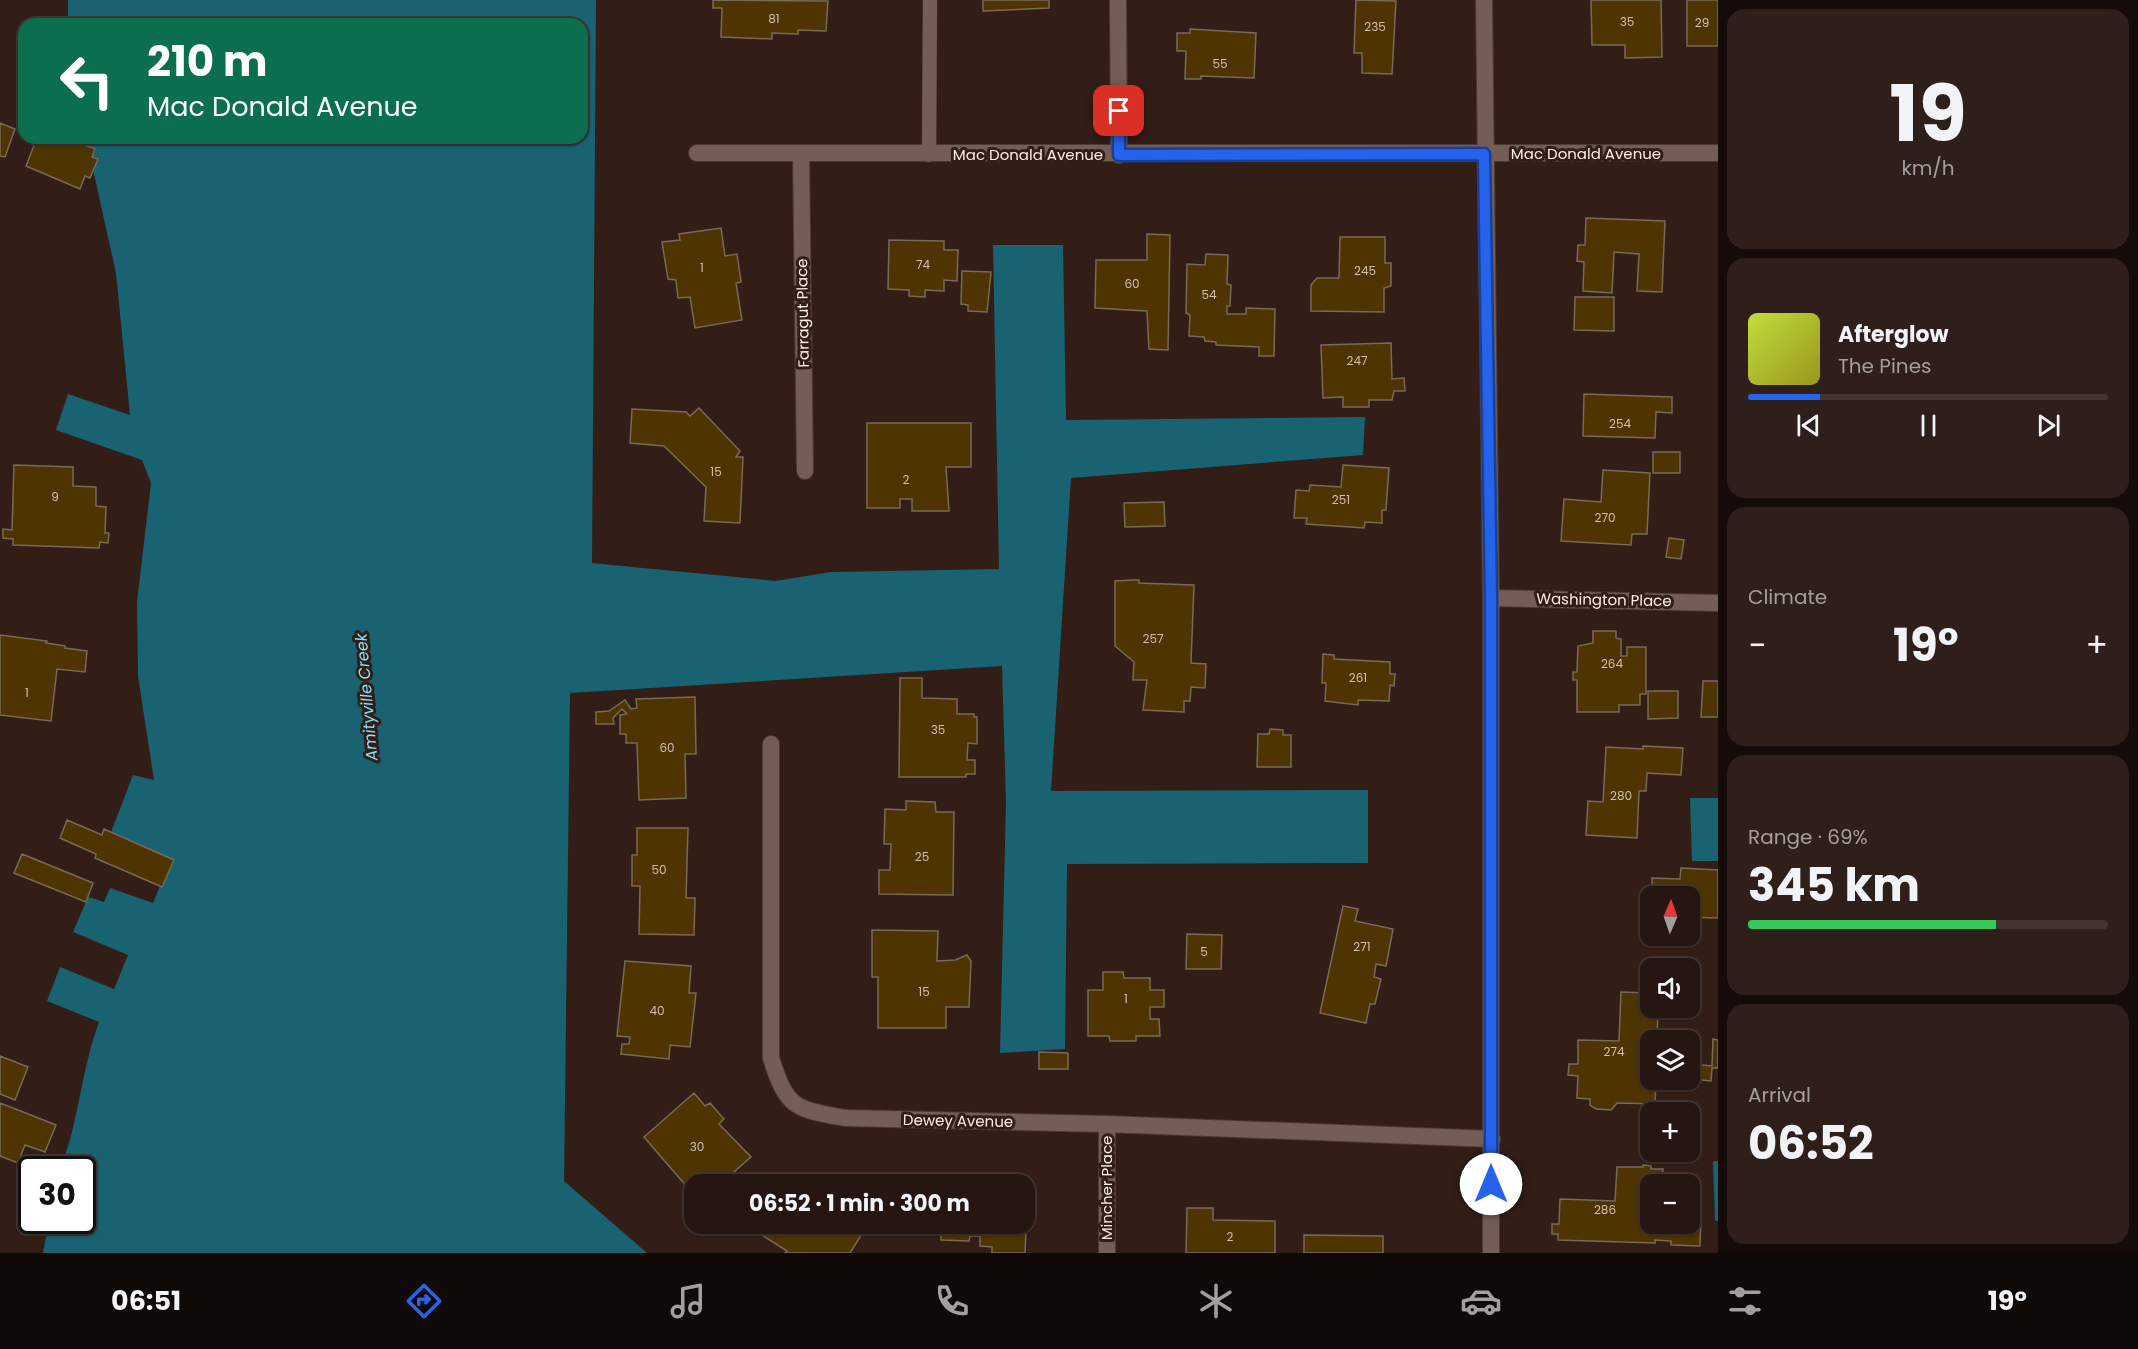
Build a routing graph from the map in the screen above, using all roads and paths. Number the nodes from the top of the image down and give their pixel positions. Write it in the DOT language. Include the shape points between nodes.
graph roads {
  1 [pos="930,0"];
  2 [pos="1119,0"];
  3 [pos="1484,0"];
  4 [pos="697,153"];
  5 [pos="1718,153"];
  6 [pos="801,154"];
  7 [pos="929,154"];
  8 [pos="1484,154"];
  9 [pos="1119,155"];
  10 [pos="805,471"];
  11 [pos="1491,598"];
  12 [pos="1718,603"];
  13 [pos="771,744"];
  14 [pos="1107,1124"];
  15 [pos="1492,1139"];
  16 [pos="1107,1253"];
  17 [pos="1491,1253"];
  1 -- 7 [label="lane"];
  2 -- 9 [label="street"];
  3 -- 8 [label="street"];
  4 -- 6 [label="street, Mac Donald Avenue"];
  5 -- 8 [label="street, Mac Donald Avenue"];
  6 -- 7 [label="street, Mac Donald Avenue"];
  6 -- 10 [label="street, Farragut Place"];
  7 -- 9 [label="street, Mac Donald Avenue"];
  8 -- 9 [label="street, Mac Donald Avenue"];
  8 -- 11 [label="street"];
  11 -- 12 [label="street, Washington Place"];
  11 -- 15 [label="street"];
  13 -- 14 [label="street, Dewey Avenue" via="771,1058 781,1090 804,1111 846,1118"];
  14 -- 15 [label="street, Dewey Avenue"];
  14 -- 16 [label="street, Mincher Place"];
  15 -- 17 [label="street"];
}
